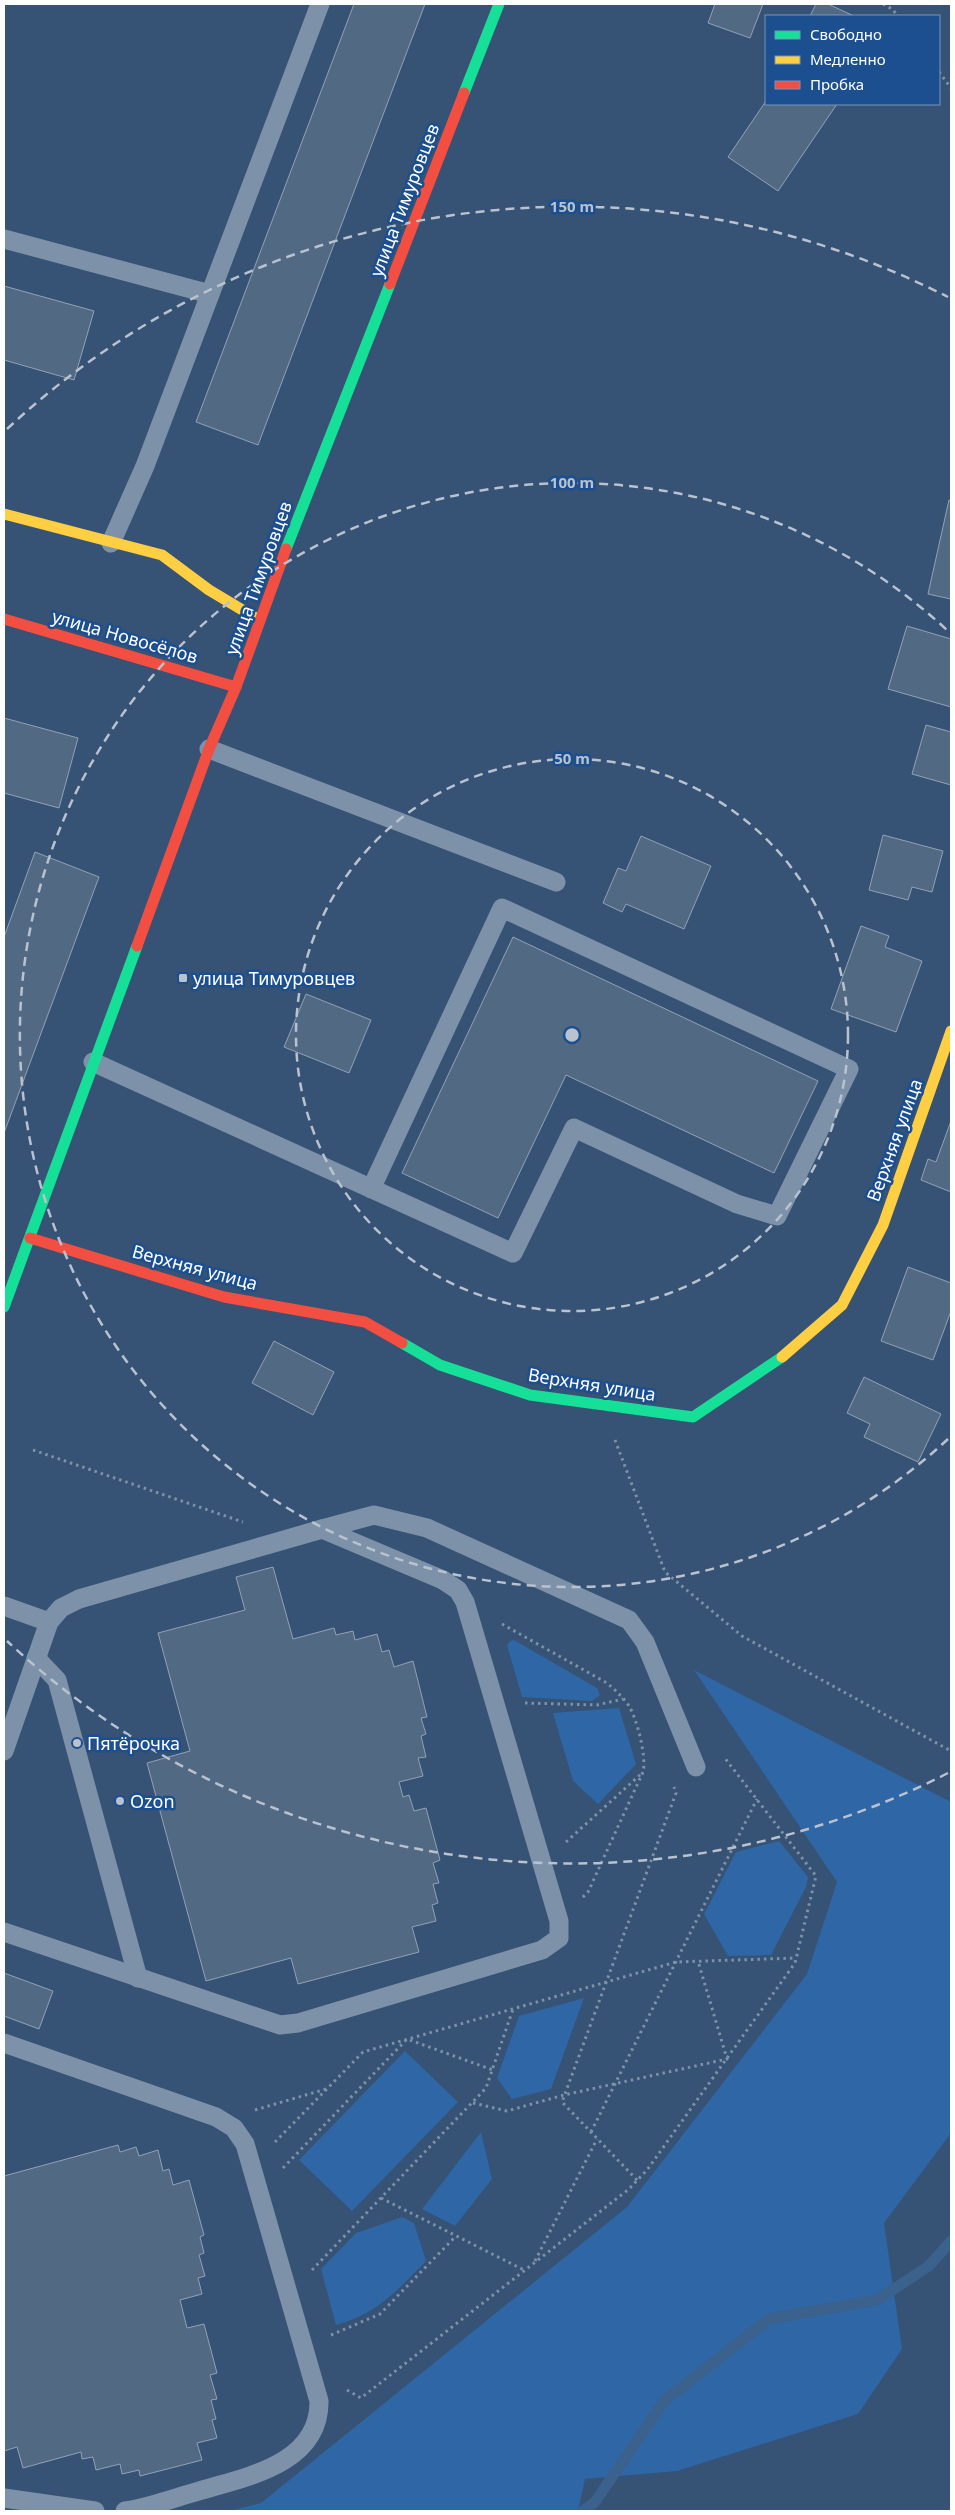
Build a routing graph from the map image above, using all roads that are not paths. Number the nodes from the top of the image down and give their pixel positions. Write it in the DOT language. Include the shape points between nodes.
graph roads {
  1 [pos="320,4"];
  2 [pos="499,4"];
  3 [pos="4,239"];
  4 [pos="210,294"];
  5 [pos="4,514"];
  6 [pos="111,543"];
  7 [pos="4,619"];
  8 [pos="258,620"];
  9 [pos="236,687"];
  10 [pos="209,749"];
  11 [pos="556,882"];
  12 [pos="951,1031"];
  13 [pos="93,1062"];
  14 [pos="371,1188"];
  15 [pos="30,1238"];
  16 [pos="4,1307"];
  17 [pos="322,1529"];
  18 [pos="4,1606"];
  19 [pos="49,1622"];
  20 [pos="36,1658"];
  21 [pos="4,1751"];
  22 [pos="696,1767"];
  23 [pos="4,1932"];
  24 [pos="138,1978"];
  25 [pos="4,2044"];
  26 [pos="4,2498"];
  27 [pos="95,2511"];
  28 [pos="125,2511"];
  1 -- 4 [label="lane"];
  2 -- 8 [label="street, улица Тимуровцев"];
  3 -- 4 [label="lane"];
  4 -- 6 [label="lane" via="145,466"];
  5 -- 6 [label="street"];
  6 -- 8 [label="street" via="162,555 209,590"];
  7 -- 9 [label="street, улица Новосёлов"];
  8 -- 9 [label="street, улица Тимуровцев"];
  9 -- 10 [label="street, улица Тимуровцев"];
  10 -- 11 [label="lane"];
  10 -- 13 [label="street, улица Тимуровцев"];
  12 -- 15 [label="street, Верхняя улица" via="882,1225 842,1305 772,1365 693,1417 530,1395 440,1365 365,1322 224,1297"];
  13 -- 14 [label="lane"];
  13 -- 15 [label="street, улица Тимуровцев"];
  14 -- 14 [label="lane" via="513,1253 574,1128 737,1204 777,1216 849,1069 502,908"];
  15 -- 16 [label="street, улица Тимуровцев"];
  17 -- 19 [label="lane" via="79,1599 61,1608"];
  17 -- 22 [label="lane" via="374,1515 427,1528 629,1620 645,1642"];
  17 -- 24 [label="lane" via="443,1580 458,1590 465,1602 559,1921 559,1938 542,1950 298,2023 280,2025"];
  18 -- 19 [label="lane"];
  19 -- 20 [label="lane"];
  20 -- 21 [label="lane"];
  20 -- 24 [label="lane" via="57,1680"];
  23 -- 24 [label="lane"];
  25 -- 28 [label="lane" via="222,2120 234,2128 245,2144 319,2401 319,2417 312,2433 277,2466"];
  26 -- 27 [label="lane"];
}
